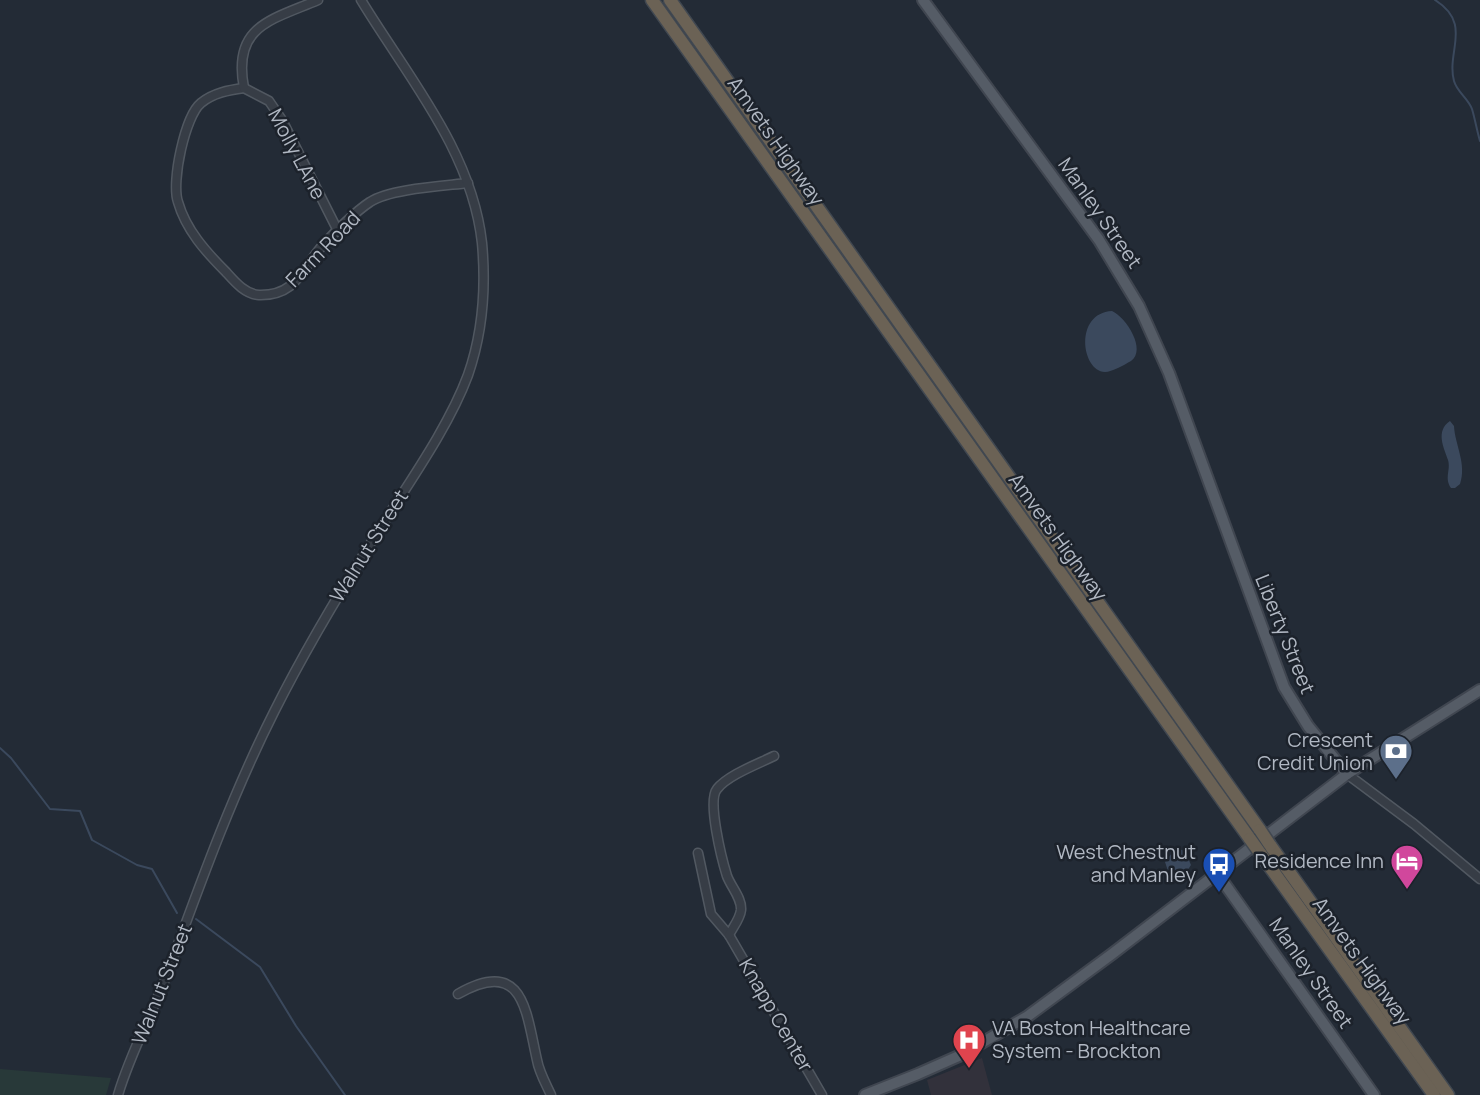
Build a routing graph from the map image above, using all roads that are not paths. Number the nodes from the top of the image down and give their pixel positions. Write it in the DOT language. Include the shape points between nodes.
graph roads {
  1 [pos="318,0"];
  2 [pos="361,0"];
  3 [pos="652,0"];
  4 [pos="670,0"];
  5 [pos="923,0"];
  6 [pos="243,88"];
  7 [pos="468,183"];
  8 [pos="338,231"];
  9 [pos="1204,470"];
  10 [pos="1480,690"];
  11 [pos="774,756"];
  12 [pos="1347,774"];
  13 [pos="698,853"];
  14 [pos="1217,873"];
  15 [pos="1480,879"];
  16 [pos="729,935"];
  17 [pos="458,994"];
  18 [pos="118,1095"];
  19 [pos="551,1095"];
  20 [pos="822,1095"];
  21 [pos="865,1095"];
  22 [pos="1374,1095"];
  23 [pos="1434,1095"];
  24 [pos="1448,1095"];
  1 -- 6 [label="street" via="257,29 242,54"];
  2 -- 7 [label="street, Walnut Street" via="441,126"];
  3 -- 23 [label="highway, Amvets Highway, bridge"];
  4 -- 24 [label="highway, Amvets Highway, bridge"];
  5 -- 9 [label="main road, Manley Street" via="1125,280 1160,350"];
  6 -- 8 [label="street, Molly LAne" via="269,101 282,120"];
  6 -- 8 [label="street, Farm Road" via="212,96 199,105 181,149 175,187 177,202 196,240 243,289 255,295 273,294 287,289 303,274 322,245"];
  7 -- 8 [label="street, Farm Road" via="370,201"];
  7 -- 18 [label="street, Walnut Street" via="480,227 484,279 480,326 469,372 444,423 335,600 264,731"];
  9 -- 12 [label="main road, Liberty Street" via="1284,687 1308,726"];
  10 -- 12 [label="main road"];
  11 -- 16 [label="street" via="727,782 714,797 724,866 741,906"];
  12 -- 14 [label="main road"];
  12 -- 15 [label="street, Liberty Street"];
  13 -- 16 [label="street, Knapp Center" via="711,914"];
  14 -- 21 [label="main road" via="1023,1019 961,1054"];
  14 -- 22 [label="main road, Manley Street"];
  16 -- 20 [label="street, Knapp Center"];
  17 -- 19 [label="street" via="492,981 503,983 518,994 524,1002 538,1065"];
}
